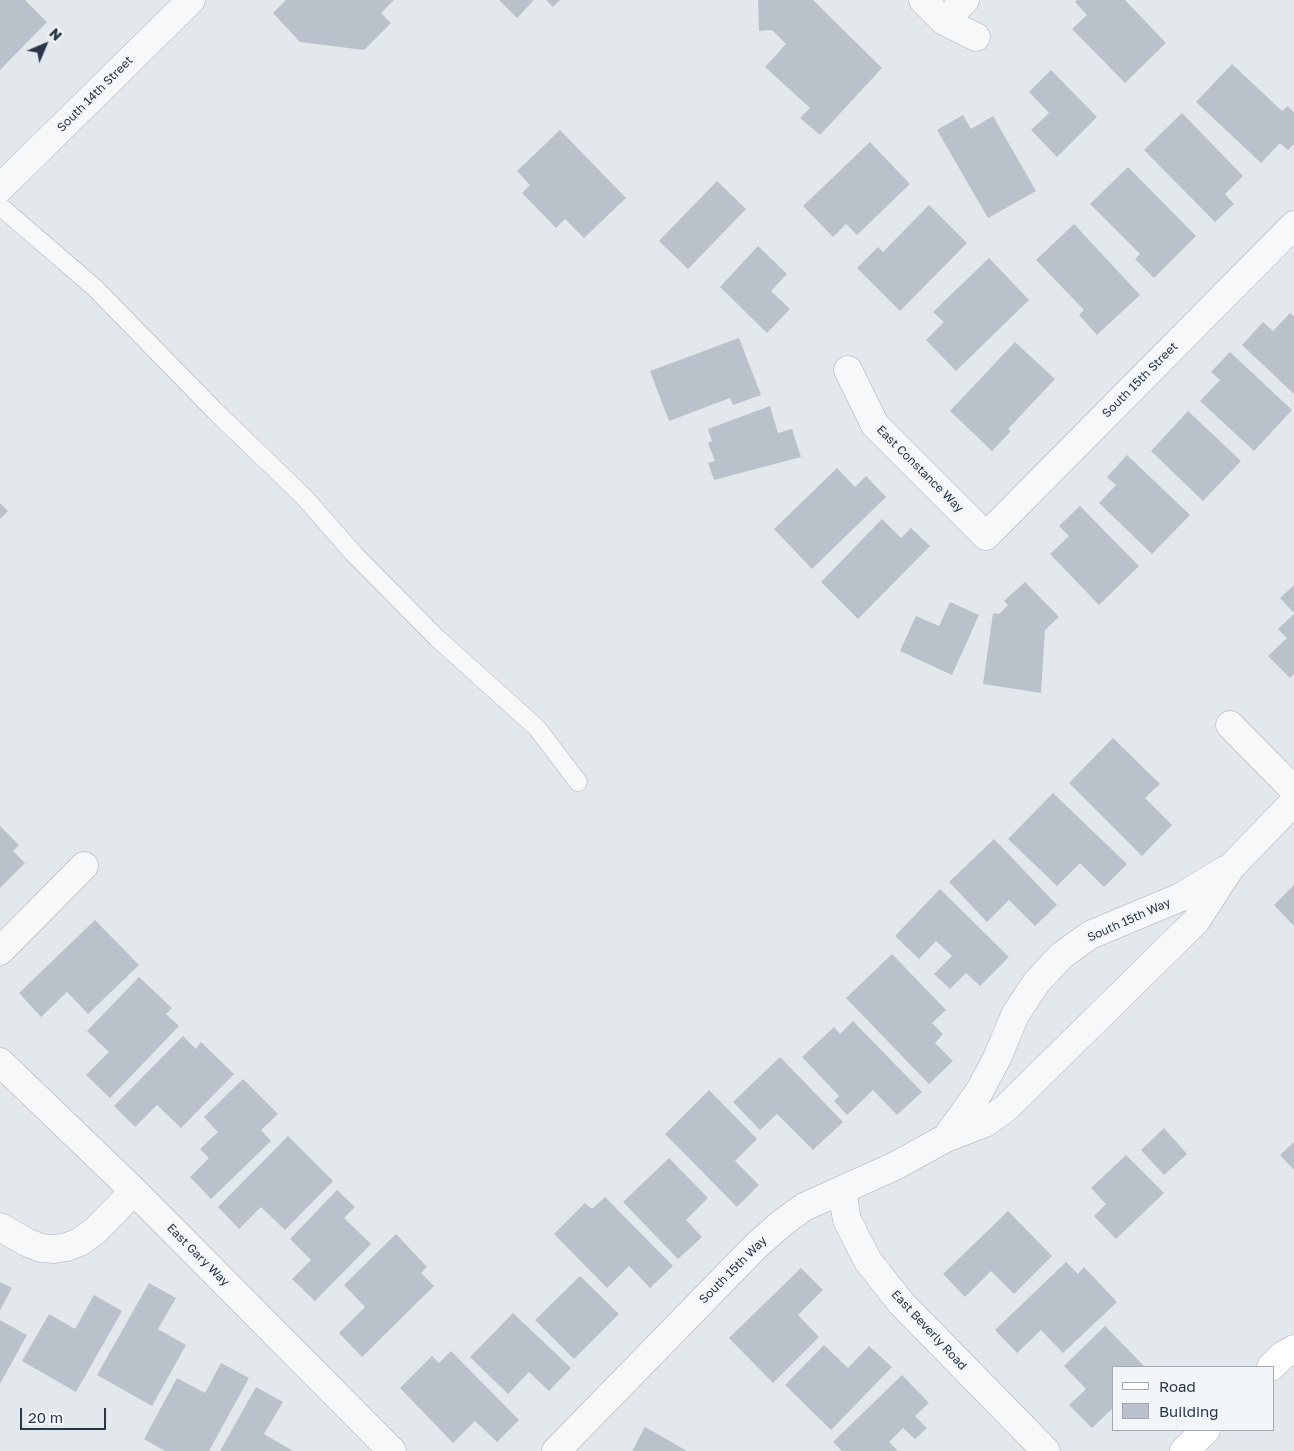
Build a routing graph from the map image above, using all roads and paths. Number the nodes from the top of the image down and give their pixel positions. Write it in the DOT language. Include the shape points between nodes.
graph roads {
  1 [pos="191,0"];
  2 [pos="923,0"];
  3 [pos="964,0"];
  4 [pos="944,21"];
  5 [pos="976,37"];
  6 [pos="0,188"];
  7 [pos="0,206"];
  8 [pos="1291,235"];
  9 [pos="848,370"];
  10 [pos="986,536"];
  11 [pos="1230,725"];
  12 [pos="578,782"];
  13 [pos="1294,790"];
  14 [pos="1294,802"];
  15 [pos="84,866"];
  16 [pos="1231,867"];
  17 [pos="0,951"];
  18 [pos="0,1062"];
  19 [pos="946,1138"];
  20 [pos="134,1191"];
  21 [pos="842,1191"];
  22 [pos="0,1227"];
  23 [pos="1294,1349"];
  24 [pos="1272,1366"];
  25 [pos="1205,1431"];
  26 [pos="392,1451"];
  27 [pos="556,1451"];
  28 [pos="1046,1451"];
  29 [pos="1184,1451"];
  1 -- 6 [label="street, South 14th Street"];
  2 -- 4 [label="street"];
  3 -- 4 [label="street"];
  4 -- 5 [label="street"];
  7 -- 12 [label="lane" via="95,288 305,498 436,638 537,728"];
  8 -- 10 [label="street, South 15th Street"];
  9 -- 10 [label="street, East Constance Way" via="875,425"];
  11 -- 13 [label="street"];
  14 -- 16 [label="street, South 15th Way"];
  15 -- 17 [label="street"];
  16 -- 19 [label="street, South 15th Way" via="1196,921 1006,1108 985,1123"];
  16 -- 19 [label="street, South 15th Way" via="1181,897 1090,935 1061,956 1036,983 1015,1015 979,1092"];
  18 -- 20 [label="street, East Gary Way"];
  19 -- 21 [label="street, South 15th Way"];
  20 -- 22 [label="street" via="96,1230 67,1247 41,1248"];
  20 -- 26 [label="street, East Gary Way"];
  21 -- 27 [label="street, South 15th Way" via="804,1207 757,1244"];
  21 -- 28 [label="street, East Beverly Road" via="847,1220 868,1261 901,1302"];
  23 -- 24 [label="main road"];
  25 -- 29 [label="main road"];
}
